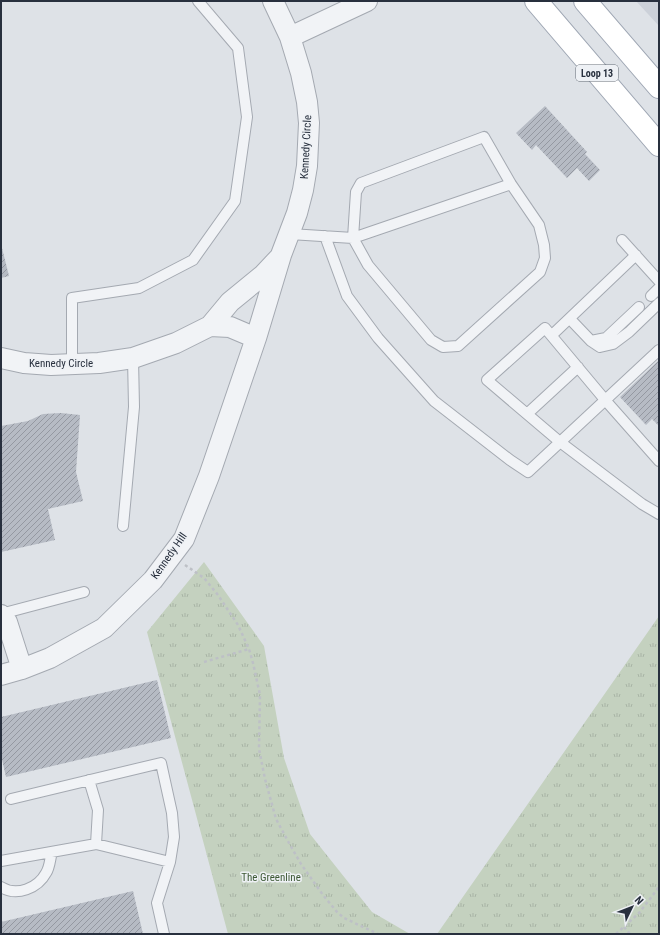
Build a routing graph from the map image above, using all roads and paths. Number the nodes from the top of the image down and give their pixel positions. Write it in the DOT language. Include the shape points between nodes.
graph roads {
  1 [pos="198,1"];
  2 [pos="274,1"];
  3 [pos="367,1"];
  4 [pos="536,1"];
  5 [pos="585,1"];
  6 [pos="290,37"];
  7 [pos="659,88"];
  8 [pos="659,145"];
  9 [pos="510,184"];
  10 [pos="290,234"];
  11 [pos="326,236"];
  12 [pos="353,238"];
  13 [pos="622,240"];
  14 [pos="281,255"];
  15 [pos="636,255"];
  16 [pos="659,281"];
  17 [pos="659,288"];
  18 [pos="651,296"];
  19 [pos="659,303"];
  20 [pos="639,308"];
  21 [pos="570,319"];
  22 [pos="210,326"];
  23 [pos="552,335"];
  24 [pos="256,338"];
  25 [pos="591,341"];
  26 [pos="659,350"];
  27 [pos="1,358"];
  28 [pos="133,358"];
  29 [pos="72,364"];
  30 [pos="578,367"];
  31 [pos="606,401"];
  32 [pos="527,414"];
  33 [pos="560,442"];
  34 [pos="659,461"];
  35 [pos="659,514"];
  36 [pos="122,526"];
  37 [pos="171,556"];
  38 [pos="84,592"];
  39 [pos="1,615"];
  40 [pos="249,649"];
  41 [pos="204,662"];
  42 [pos="22,669"];
  43 [pos="1,675"];
  44 [pos="89,780"];
  45 [pos="11,799"];
  46 [pos="96,844"];
  47 [pos="52,852"];
  48 [pos="1,860"];
  49 [pos="170,862"];
  50 [pos="1,887"];
  51 [pos="659,887"];
  52 [pos="624,927"];
  53 [pos="164,934"];
  54 [pos="378,934"];
  55 [pos="616,934"];
  56 [pos="630,934"];
  1 -- 29 [label="lane" via="238,48 247,117 235,201 193,260 139,288 72,298"];
  2 -- 6 [label="street, Kennedy Circle"];
  3 -- 6 [label="street"];
  4 -- 8 [label="main road, Loop 13"];
  5 -- 7 [label="main road"];
  6 -- 10 [label="street, Kennedy Circle" via="301,73 309,123 303,190"];
  9 -- 12 [label="lane"];
  9 -- 12 [label="lane" via="484,137 361,183 356,192"];
  9 -- 12 [label="lane" via="538,225 545,258 540,272 458,346 443,347 431,340 368,265"];
  10 -- 11 [label="lane"];
  10 -- 14 [label="street, Kennedy Circle"];
  11 -- 12 [label="lane"];
  11 -- 33 [label="lane" via="347,296 378,338 434,401 528,472"];
  13 -- 15 [label="lane"];
  14 -- 22 [label="street, Kennedy Circle" via="263,275 230,302"];
  14 -- 24 [label="street, Kennedy Circle"];
  15 -- 16 [label="lane"];
  15 -- 21 [label="lane"];
  17 -- 18 [label="lane"];
  19 -- 25 [label="lane" via="614,344 600,347"];
  20 -- 25 [label="lane" via="606,338"];
  21 -- 23 [label="lane"];
  21 -- 25 [label="lane"];
  22 -- 24 [label="street, Kennedy Circle" via="230,327"];
  22 -- 28 [label="street, Kennedy Circle" via="176,343"];
  23 -- 30 [label="lane"];
  23 -- 32 [label="lane" via="545,328 487,380"];
  24 -- 37 [label="street, Kennedy Hill" via="209,476 184,539"];
  26 -- 31 [label="lane"];
  27 -- 29 [label="street, Kennedy Circle" via="24,363"];
  28 -- 29 [label="street, Kennedy Circle"];
  28 -- 36 [label="lane" via="134,407"];
  30 -- 31 [label="lane"];
  30 -- 32 [label="lane"];
  31 -- 33 [label="lane"];
  31 -- 34 [label="lane"];
  32 -- 33 [label="lane"];
  33 -- 35 [label="lane"];
  37 -- 40 [label="path" via="204,578 238,625"];
  37 -- 42 [label="street, Kennedy Hill" via="153,580 104,628 50,658"];
  38 -- 39 [label="lane"];
  39 -- 42 [label="street" via="7,622"];
  40 -- 41 [label="path"];
  40 -- 54 [label="path" via="260,695 259,749 276,819 301,864 337,912"];
  42 -- 43 [label="street, Kennedy Hill"];
  44 -- 45 [label="lane"];
  44 -- 46 [label="lane" via="98,810"];
  44 -- 49 [label="lane" via="161,763 172,813 174,838"];
  46 -- 47 [label="lane"];
  46 -- 49 [label="lane"];
  47 -- 48 [label="lane"];
  47 -- 50 [label="lane" via="47,872 36,885 24,891 7,891"];
  49 -- 53 [label="lane" via="157,903"];
  51 -- 52 [label="path" via="639,913"];
  52 -- 55 [label="path"];
  52 -- 56 [label="path"];
}
